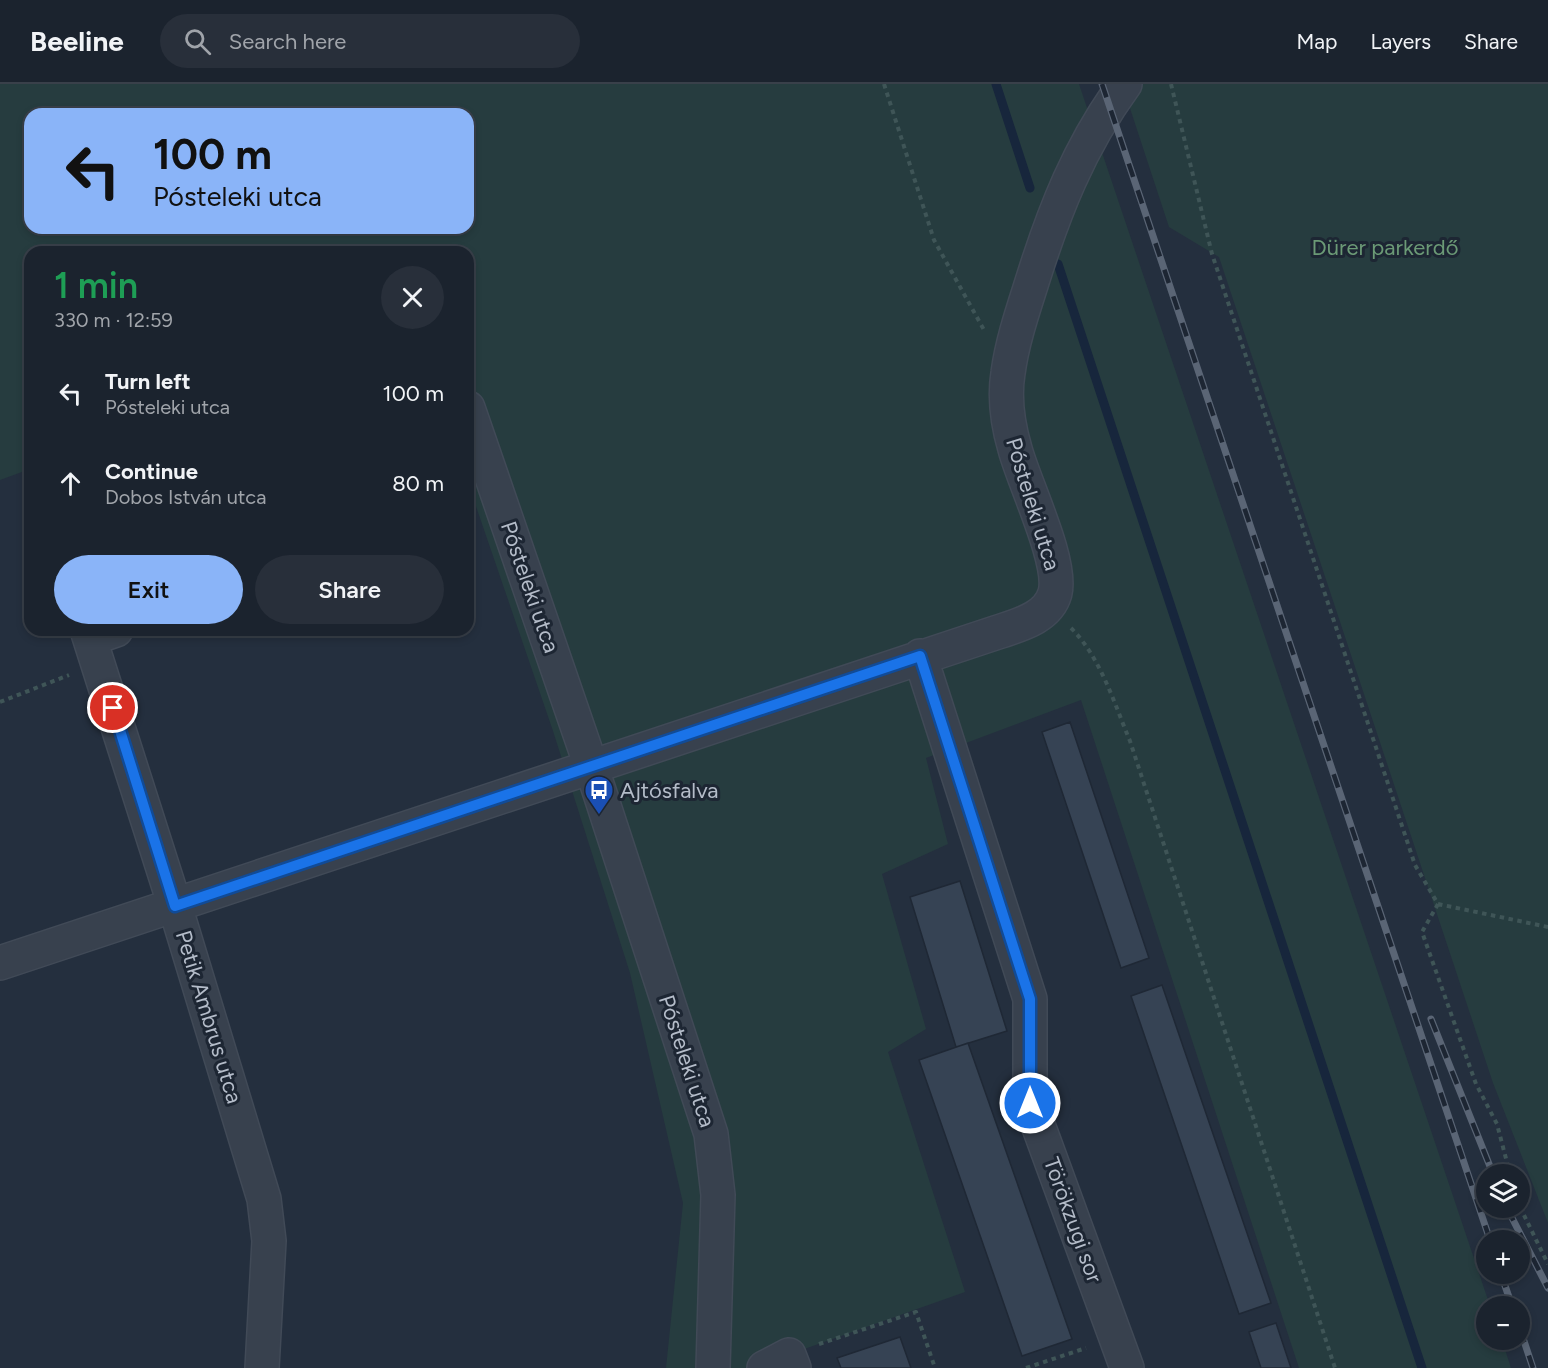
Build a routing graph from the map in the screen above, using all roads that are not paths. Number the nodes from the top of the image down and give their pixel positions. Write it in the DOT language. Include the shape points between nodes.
graph roads {
  1 [pos="1125,84"];
  2 [pos="474,425"];
  3 [pos="98,641"];
  4 [pos="920,656"];
  5 [pos="591,766"];
  6 [pos="175,906"];
  7 [pos="0,963"];
  8 [pos="1121,1353"];
  9 [pos="262,1368"];
  10 [pos="713,1368"];
  1 -- 4 [label="street, Pósteleki utca" via="1073,169 1051,222 1008,373 1006,407 1015,451 1055,570 1055,593 1049,606 1025,622"];
  2 -- 5 [label="street, Pósteleki utca"];
  3 -- 6 [label="street, Petik Ambrus utca"];
  4 -- 5 [label="street, Pósteleki utca"];
  4 -- 8 [label="street, Törökzugi sor" via="1030,999 1030,1103"];
  5 -- 6 [label="street"];
  5 -- 10 [label="street, Pósteleki utca" via="711,1134 718,1195"];
  6 -- 7 [label="street"];
  6 -- 9 [label="street, Petik Ambrus utca" via="264,1199 269,1241"];
}
